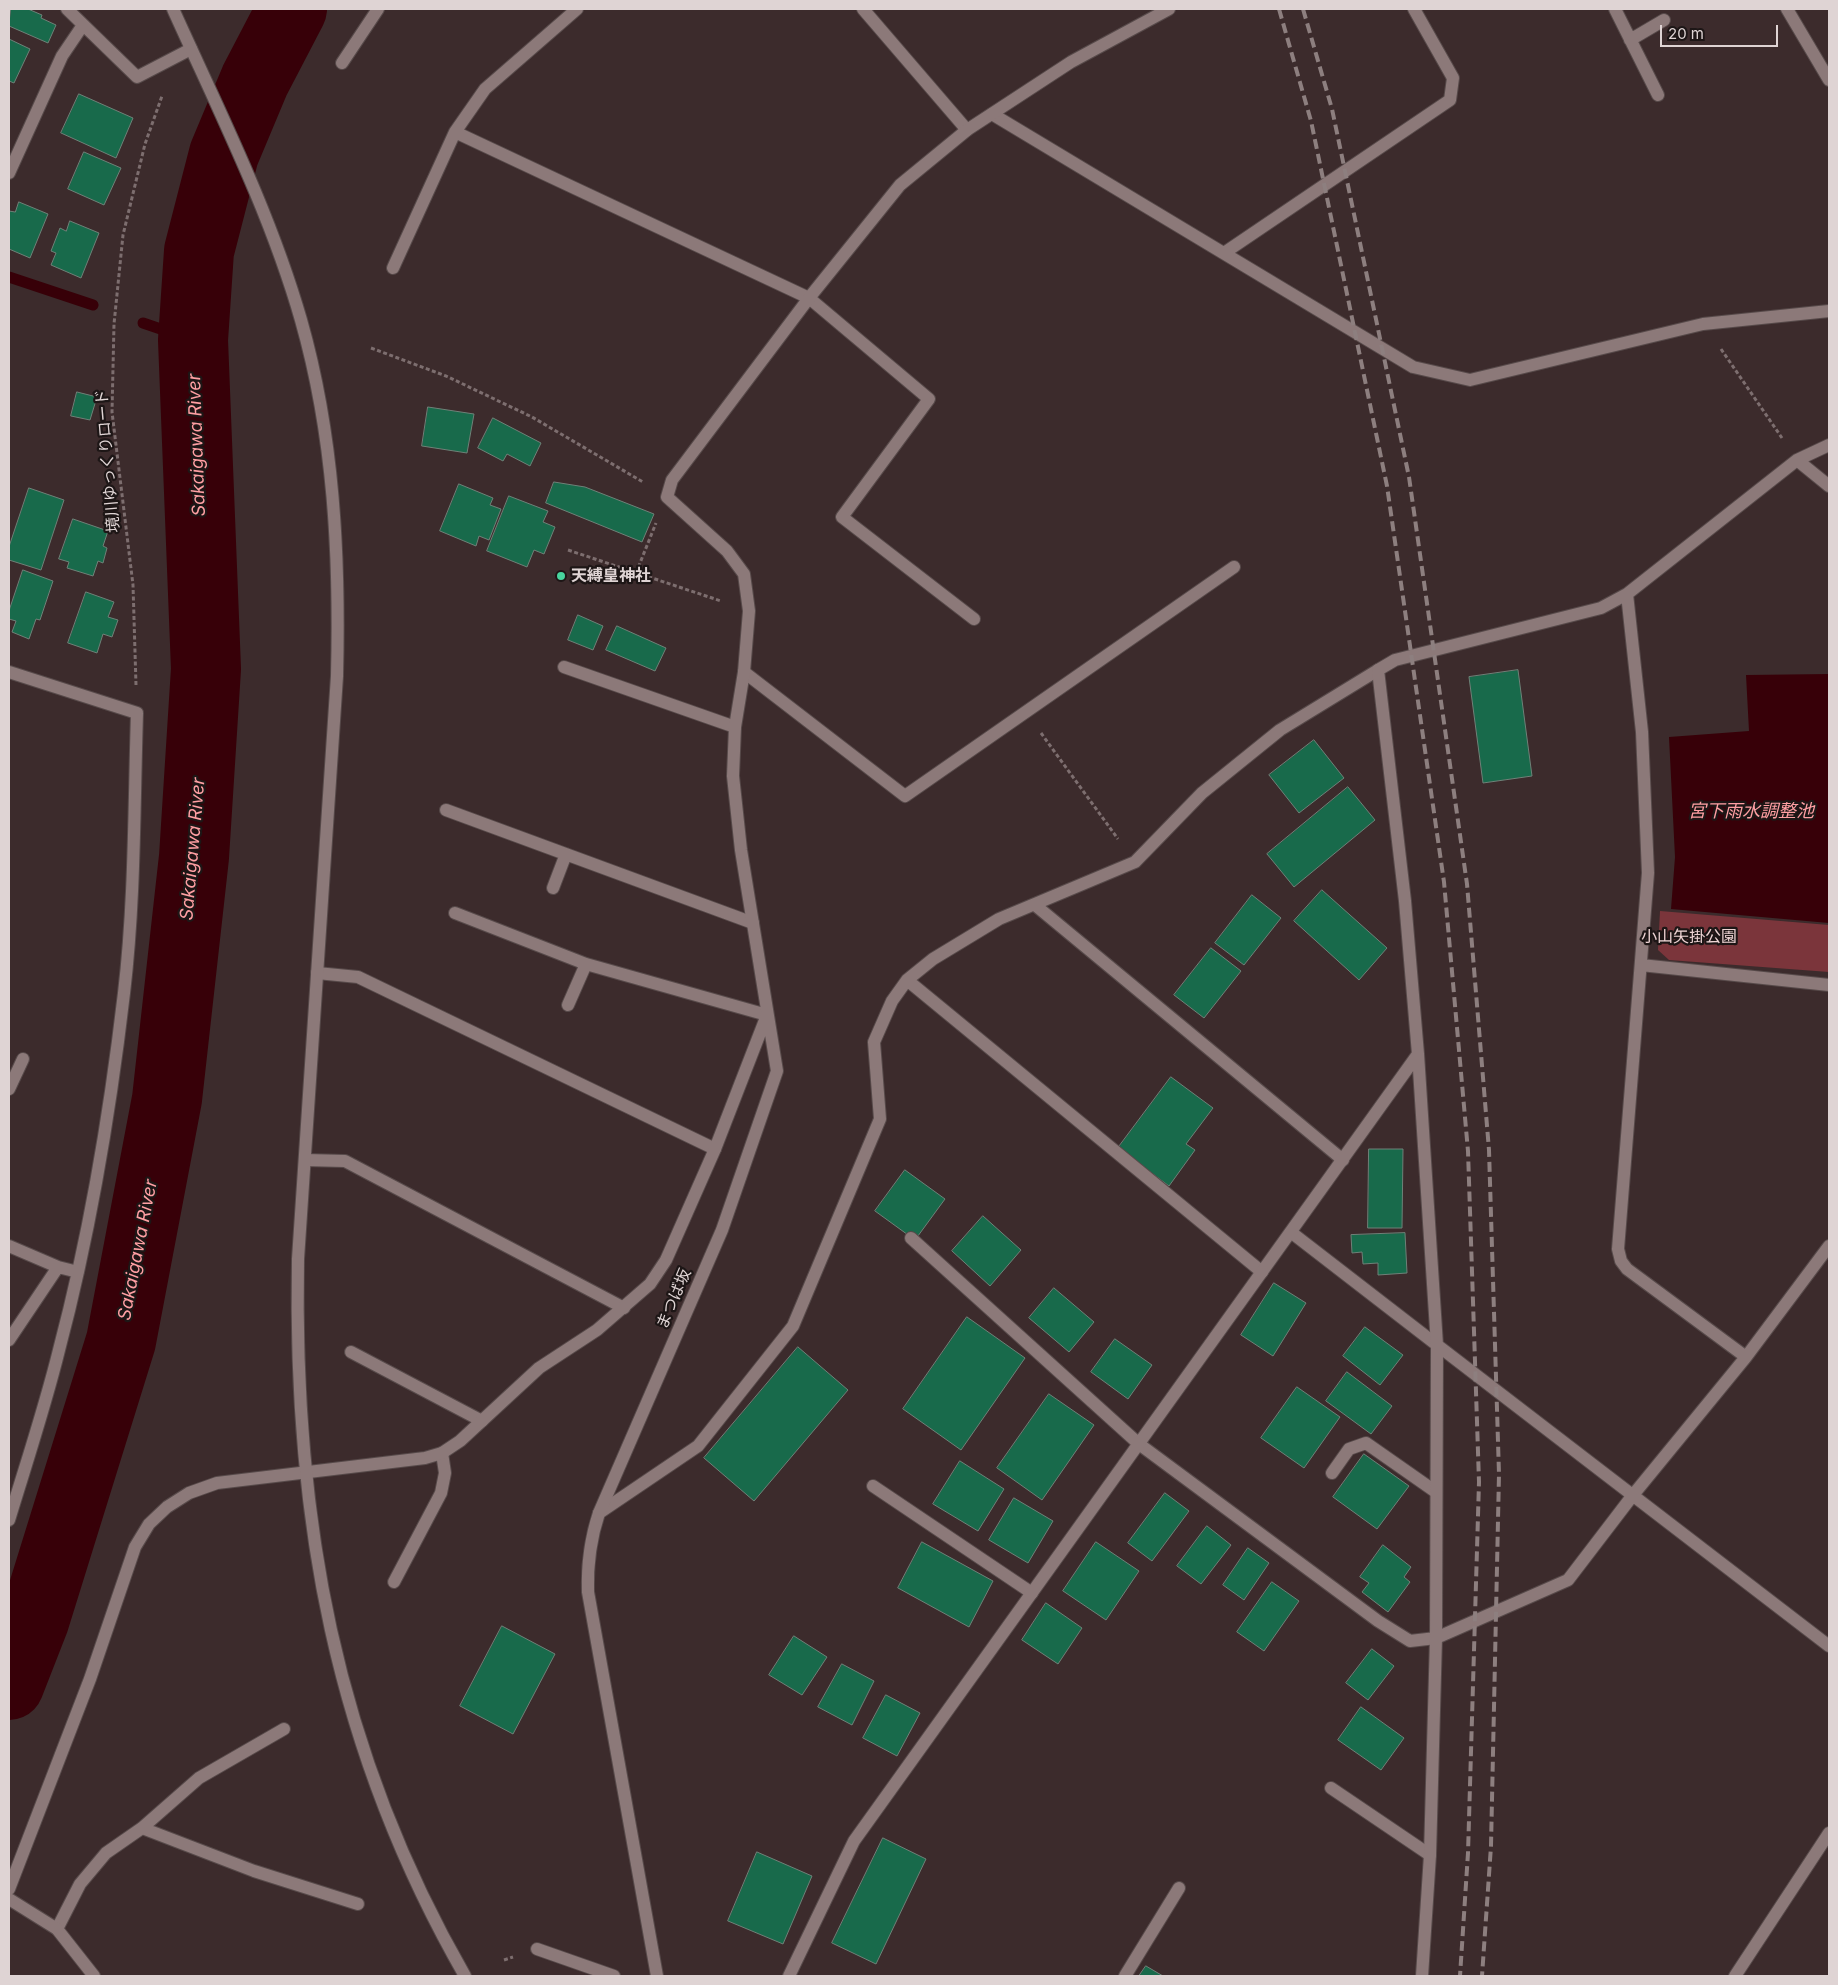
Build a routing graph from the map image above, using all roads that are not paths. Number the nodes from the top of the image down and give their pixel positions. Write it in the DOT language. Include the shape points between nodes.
graph roads {
  1 [pos="67,9"];
  2 [pos="173,9"];
  3 [pos="378,9"];
  4 [pos="576,9"];
  5 [pos="863,9"];
  6 [pos="1169,9"];
  7 [pos="1414,9"];
  8 [pos="1615,9"];
  9 [pos="1787,9"];
  10 [pos="1664,20"];
  11 [pos="83,24"];
  12 [pos="1630,40"];
  13 [pos="192,51"];
  14 [pos="342,63"];
  15 [pos="1829,80"];
  16 [pos="1658,96"];
  17 [pos="992,114"];
  18 [pos="967,130"];
  19 [pos="455,132"];
  20 [pos="9,173"];
  21 [pos="1224,253"];
  22 [pos="393,268"];
  23 [pos="809,298"];
  24 [pos="1829,311"];
  25 [pos="1829,445"];
  26 [pos="1797,460"];
  27 [pos="1829,486"];
  28 [pos="1234,568"];
  29 [pos="1627,594"];
  30 [pos="974,619"];
  31 [pos="564,668"];
  32 [pos="1378,670"];
  33 [pos="9,672"];
  34 [pos="744,672"];
  35 [pos="735,727"];
  36 [pos="446,810"];
  37 [pos="566,854"];
  38 [pos="553,888"];
  39 [pos="1034,905"];
  40 [pos="455,913"];
  41 [pos="753,923"];
  42 [pos="586,964"];
  43 [pos="1641,965"];
  44 [pos="317,973"];
  45 [pos="907,980"];
  46 [pos="1829,985"];
  47 [pos="568,1005"];
  48 [pos="767,1015"];
  49 [pos="1418,1054"];
  50 [pos="23,1059"];
  51 [pos="9,1089"];
  52 [pos="716,1149"];
  53 [pos="305,1160"];
  54 [pos="1342,1160"];
  55 [pos="1292,1233"];
  56 [pos="911,1238"];
  57 [pos="9,1246"];
  58 [pos="1829,1246"];
  59 [pos="58,1267"];
  60 [pos="78,1272"];
  61 [pos="1262,1272"];
  62 [pos="624,1308"];
  63 [pos="9,1340"];
  64 [pos="1437,1345"];
  65 [pos="351,1352"];
  66 [pos="1746,1357"];
  67 [pos="482,1421"];
  68 [pos="1139,1444"];
  69 [pos="442,1453"];
  70 [pos="305,1470"];
  71 [pos="1332,1473"];
  72 [pos="873,1486"];
  73 [pos="1436,1492"];
  74 [pos="1633,1495"];
  75 [pos="599,1513"];
  76 [pos="9,1520"];
  77 [pos="394,1582"];
  78 [pos="1032,1593"];
  79 [pos="1436,1638"];
  80 [pos="1829,1646"];
  81 [pos="284,1729"];
  82 [pos="1331,1788"];
  83 [pos="142,1828"];
  84 [pos="1829,1833"];
  85 [pos="1430,1855"];
  86 [pos="1179,1888"];
  87 [pos="9,1889"];
  88 [pos="9,1899"];
  89 [pos="358,1904"];
  90 [pos="57,1928"];
  91 [pos="537,1949"];
  92 [pos="94,1976"];
  93 [pos="464,1976"];
  94 [pos="614,1976"];
  95 [pos="658,1976"];
  96 [pos="789,1976"];
  97 [pos="1125,1976"];
  98 [pos="1422,1976"];
  99 [pos="1734,1976"];
  1 -- 11 [label="street"];
  2 -- 13 [label="street"];
  3 -- 14 [label="street"];
  4 -- 19 [label="street" via="485,89"];
  5 -- 18 [label="street"];
  6 -- 17 [label="street" via="1071,62"];
  7 -- 21 [label="street" via="1452,78 1450,100"];
  8 -- 12 [label="street"];
  9 -- 15 [label="street"];
  10 -- 12 [label="street"];
  11 -- 13 [label="street" via="137,77"];
  11 -- 20 [label="street" via="62,56"];
  12 -- 16 [label="street"];
  13 -- 44 [label="street" via="249,176 280,254 301,320 327,449 336,518 339,604"];
  17 -- 18 [label="street"];
  17 -- 21 [label="street"];
  18 -- 23 [label="street" via="900,185"];
  19 -- 22 [label="street"];
  19 -- 23 [label="street"];
  21 -- 24 [label="street" via="1413,367 1470,380 1703,324"];
  23 -- 30 [label="street" via="929,399 842,517"];
  23 -- 34 [label="street, まつば坂" via="672,480 667,497 727,551 744,574 749,611"];
  25 -- 26 [label="street"];
  26 -- 27 [label="street"];
  26 -- 29 [label="street"];
  28 -- 34 [label="street" via="905,796"];
  29 -- 32 [label="street" via="1601,608 1395,660"];
  29 -- 43 [label="street" via="1642,732 1648,873"];
  31 -- 35 [label="street"];
  32 -- 39 [label="street" via="1280,730 1202,793 1135,862"];
  32 -- 49 [label="street" via="1405,901"];
  33 -- 60 [label="street" via="137,713 133,869 124,990 110,1100"];
  34 -- 35 [label="street, まつば坂"];
  35 -- 41 [label="street, まつば坂" via="733,776"];
  36 -- 37 [label="street"];
  37 -- 38 [label="street"];
  37 -- 41 [label="street"];
  39 -- 45 [label="street" via="999,919 934,959"];
  39 -- 54 [label="street"];
  40 -- 42 [label="street"];
  41 -- 48 [label="street, まつば坂"];
  42 -- 47 [label="street"];
  42 -- 48 [label="street"];
  43 -- 46 [label="street"];
  43 -- 66 [label="street" via="1618,1249 1621,1261 1627,1269"];
  44 -- 52 [label="street" via="358,977"];
  44 -- 53 [label="street"];
  45 -- 61 [label="street"];
  45 -- 75 [label="street" via="892,1001 874,1042 880,1119 793,1326 698,1446"];
  48 -- 52 [label="street"];
  48 -- 75 [label="street, まつば坂" via="777,1071 722,1230"];
  49 -- 54 [label="street"];
  49 -- 64 [label="street"];
  50 -- 51 [label="street"];
  52 -- 62 [label="street" via="666,1260 650,1284"];
  53 -- 62 [label="street" via="345,1161"];
  53 -- 70 [label="street" via="297,1330"];
  54 -- 55 [label="street"];
  55 -- 61 [label="street"];
  55 -- 64 [label="street"];
  56 -- 68 [label="street"];
  57 -- 59 [label="street"];
  58 -- 66 [label="street"];
  59 -- 60 [label="street"];
  59 -- 63 [label="street"];
  60 -- 76 [label="street" via="59,1351"];
  61 -- 68 [label="street"];
  62 -- 67 [label="street" via="539,1368"];
  64 -- 73 [label="street"];
  64 -- 74 [label="street"];
  65 -- 67 [label="street"];
  66 -- 74 [label="street"];
  67 -- 69 [label="street"];
  68 -- 78 [label="street"];
  68 -- 79 [label="street" via="1410,1641"];
  69 -- 70 [label="street" via="425,1458"];
  69 -- 77 [label="street" via="446,1472 441,1493"];
  70 -- 87 [label="street" via="217,1483 189,1492 166,1507 150,1524 135,1547 90,1679"];
  70 -- 93 [label="street" via="313,1543 326,1613 350,1707 374,1782 404,1857"];
  71 -- 73 [label="street" via="1349,1449 1366,1443"];
  72 -- 78 [label="street"];
  73 -- 79 [label="street"];
  74 -- 79 [label="street" via="1568,1580"];
  74 -- 80 [label="street"];
  75 -- 95 [label="street, まつば坂" via="587,1564 588,1592"];
  78 -- 96 [label="street" via="854,1841"];
  79 -- 85 [label="street"];
  81 -- 83 [label="street" via="199,1778"];
  82 -- 85 [label="street"];
  83 -- 89 [label="street" via="254,1871"];
  83 -- 90 [label="street" via="106,1853 80,1884"];
  84 -- 99 [label="street"];
  85 -- 98 [label="street"];
  86 -- 97 [label="street"];
  88 -- 90 [label="street"];
  90 -- 92 [label="street"];
  91 -- 94 [label="street"];
}
